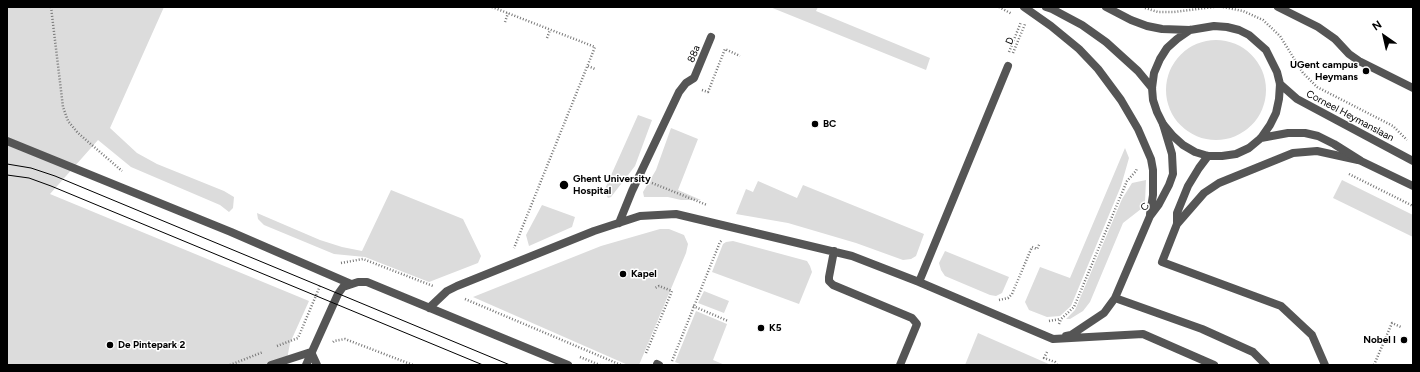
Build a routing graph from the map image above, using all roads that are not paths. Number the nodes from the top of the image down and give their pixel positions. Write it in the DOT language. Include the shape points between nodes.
graph roads {
  1 [pos="1024,7"];
  2 [pos="1046,7"];
  3 [pos="1106,7"];
  4 [pos="1278,7"];
  5 [pos="1190,30"];
  6 [pos="711,37"];
  7 [pos="1007,62"];
  8 [pos="1280,84"];
  9 [pos="1152,88"];
  10 [pos="1413,88"];
  11 [pos="1163,124"];
  12 [pos="1261,138"];
  13 [pos="7,141"];
  14 [pos="1208,156"];
  15 [pos="1360,161"];
  16 [pos="1413,161"];
  17 [pos="1413,186"];
  18 [pos="1150,216"];
  19 [pos="619,223"];
  20 [pos="1177,224"];
  21 [pos="834,251"];
  22 [pos="919,282"];
  23 [pos="351,284"];
  24 [pos="1115,298"];
  25 [pos="429,308"];
  26 [pos="1053,339"];
  27 [pos="312,352"];
  28 [pos="271,365"];
  29 [pos="306,365"];
  30 [pos="317,365"];
  31 [pos="568,365"];
  32 [pos="900,365"];
  33 [pos="1214,365"];
  34 [pos="1266,365"];
  35 [pos="1325,365"];
  1 -- 18 [label="street" via="1079,49 1121,100 1138,129 1151,159 1153,194"];
  2 -- 9 [label="street" via="1082,25 1106,42 1138,70"];
  3 -- 5 [label="street" via="1146,26"];
  4 -- 10 [label="street" via="1318,27 1359,61"];
  5 -- 8 [label="street" via="1214,26 1227,27 1249,35 1269,55"];
  5 -- 9 [label="street" via="1167,48 1154,73"];
  6 -- 19 [label="street, 88a" via="694,78 679,92"];
  7 -- 22 [label="street"];
  8 -- 12 [label="street" via="1276,113"];
  8 -- 16 [label="street, Corneel Heymanslaan" via="1297,99"];
  9 -- 11 [label="street" via="1153,100"];
  11 -- 14 [label="street" via="1183,145"];
  11 -- 18 [label="street, C" via="1172,154 1173,174 1159,204"];
  12 -- 14 [label="street" via="1236,154"];
  12 -- 15 [label="street" via="1288,133 1318,136"];
  13 -- 23 [label="street"];
  14 -- 20 [label="street" via="1188,186 1177,213"];
  15 -- 17 [label="street"];
  15 -- 20 [label="street" via="1317,151 1293,153 1220,183 1204,193"];
  18 -- 24 [label="street, C"];
  19 -- 21 [label="street" via="640,216 676,214"];
  19 -- 25 [label="street" via="447,291"];
  20 -- 35 [label="street" via="1162,262 1281,306 1312,334"];
  21 -- 22 [label="street"];
  21 -- 32 [label="street" via="828,277 833,285 912,318 918,324"];
  22 -- 26 [label="street"];
  23 -- 25 [label="street" via="367,282"];
  23 -- 27 [label="street" via="343,287 338,294"];
  24 -- 26 [label="street, C" via="1104,313 1093,321 1071,335"];
  24 -- 34 [label="street" via="1202,329 1253,352"];
  25 -- 31 [label="street"];
  26 -- 33 [label="street" via="1143,334"];
  27 -- 28 [label="street"];
  27 -- 29 [label="street"];
  27 -- 30 [label="street"];
}
